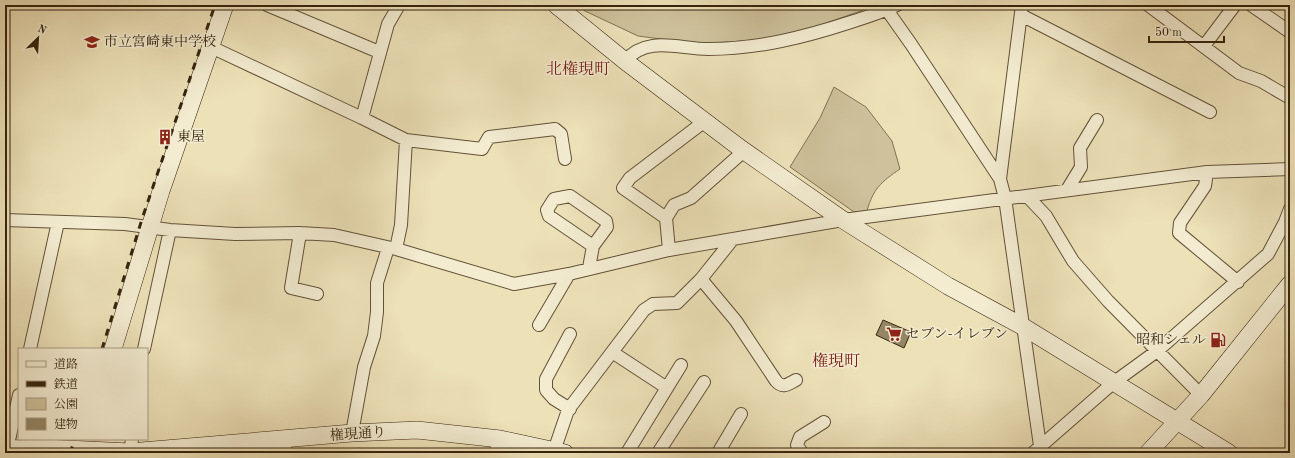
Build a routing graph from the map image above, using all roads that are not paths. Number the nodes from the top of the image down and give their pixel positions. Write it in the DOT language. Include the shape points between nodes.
graph roads {
  1 [pos="225,5"];
  2 [pos="267,5"];
  3 [pos="399,5"];
  4 [pos="556,5"];
  5 [pos="1235,5"];
  6 [pos="1251,5"];
  7 [pos="1152,6"];
  8 [pos="892,8"];
  9 [pos="1022,10"];
  10 [pos="1290,32"];
  11 [pos="1204,46"];
  12 [pos="210,47"];
  13 [pos="379,52"];
  14 [pos="625,61"];
  15 [pos="1290,98"];
  16 [pos="1210,112"];
  17 [pos="362,118"];
  18 [pos="1097,120"];
  19 [pos="705,121"];
  20 [pos="406,140"];
  21 [pos="744,151"];
  22 [pos="565,159"];
  23 [pos="1290,169"];
  24 [pos="1207,172"];
  25 [pos="1000,179"];
  26 [pos="1067,190"];
  27 [pos="1027,196"];
  28 [pos="1005,198"];
  29 [pos="1290,209"];
  30 [pos="666,218"];
  31 [pos="5,220"];
  32 [pos="843,220"];
  33 [pos="58,222"];
  34 [pos="150,228"];
  35 [pos="170,230"];
  36 [pos="300,233"];
  37 [pos="733,239"];
  38 [pos="593,246"];
  39 [pos="392,248"];
  40 [pos="669,250"];
  41 [pos="589,268"];
  42 [pos="570,274"];
  43 [pos="701,279"];
  44 [pos="1238,282"];
  45 [pos="1290,284"];
  46 [pos="317,294"];
  47 [pos="539,325"];
  48 [pos="1022,326"];
  49 [pos="570,334"];
  50 [pos="30,348"];
  51 [pos="113,348"];
  52 [pos="144,348"];
  53 [pos="1157,351"];
  54 [pos="612,352"];
  55 [pos="681,365"];
  56 [pos="796,380"];
  57 [pos="704,382"];
  58 [pos="1113,383"];
  59 [pos="667,388"];
  60 [pos="1201,395"];
  61 [pos="18,399"];
  62 [pos="570,409"];
  63 [pos="741,414"];
  64 [pos="824,422"];
  65 [pos="1177,423"];
  66 [pos="352,433"];
  67 [pos="131,445"];
  68 [pos="285,446"];
  69 [pos="497,446"];
  70 [pos="79,448"];
  71 [pos="6,449"];
  72 [pos="44,450"];
  73 [pos="559,452"];
  74 [pos="1038,452"];
  75 [pos="627,453"];
  76 [pos="658,453"];
  77 [pos="718,453"];
  78 [pos="802,453"];
  79 [pos="1148,453"];
  80 [pos="1229,453"];
  1 -- 12 [label="street"];
  2 -- 13 [label="street"];
  3 -- 13 [label="street" via="388,24"];
  4 -- 14 [label="street"];
  5 -- 11 [label="street"];
  6 -- 10 [label="street"];
  7 -- 11 [label="street"];
  8 -- 14 [label="street" via="831,29 778,43 708,49 648,45"];
  8 -- 25 [label="street" via="911,44"];
  9 -- 16 [label="street"];
  9 -- 25 [label="street"];
  11 -- 15 [label="street" via="1239,73 1260,81"];
  12 -- 17 [label="street"];
  12 -- 34 [label="street"];
  13 -- 17 [label="street"];
  14 -- 19 [label="street"];
  17 -- 20 [label="street"];
  18 -- 26 [label="street" via="1080,148 1081,167"];
  19 -- 21 [label="street"];
  19 -- 30 [label="street" via="630,178 623,188"];
  20 -- 22 [label="street" via="482,148 489,137 556,129 560,134"];
  20 -- 39 [label="street" via="402,225"];
  21 -- 30 [label="street" via="691,198 674,205"];
  21 -- 32 [label="street"];
  23 -- 24 [label="street"];
  24 -- 26 [label="street"];
  24 -- 44 [label="street" via="1205,186 1180,223 1179,233"];
  25 -- 28 [label="street"];
  26 -- 27 [label="street"];
  27 -- 28 [label="street"];
  27 -- 53 [label="street" via="1046,216 1073,261"];
  28 -- 32 [label="street"];
  28 -- 48 [label="street"];
  29 -- 44 [label="street" via="1268,254"];
  30 -- 40 [label="street"];
  31 -- 33 [label="street"];
  32 -- 37 [label="street"];
  32 -- 48 [label="street" via="948,286"];
  33 -- 34 [label="street" via="125,224"];
  33 -- 50 [label="street"];
  34 -- 35 [label="street"];
  34 -- 51 [label="street"];
  35 -- 36 [label="street" via="235,234"];
  35 -- 52 [label="street"];
  36 -- 39 [label="street" via="334,235"];
  36 -- 46 [label="street" via="291,288"];
  37 -- 40 [label="street"];
  37 -- 43 [label="street"];
  38 -- 38 [label="street" via="607,227 606,221 570,196 554,199 547,210 549,216"];
  38 -- 41 [label="street"];
  39 -- 42 [label="street" via="514,284"];
  39 -- 66 [label="street" via="377,283 374,336 364,367"];
  40 -- 41 [label="street"];
  41 -- 42 [label="street"];
  42 -- 47 [label="street"];
  43 -- 54 [label="street" via="677,303 653,304 644,310"];
  43 -- 56 [label="street" via="736,321 776,382 785,386"];
  44 -- 53 [label="street"];
  45 -- 60 [label="street"];
  48 -- 58 [label="street"];
  48 -- 74 [label="street"];
  49 -- 62 [label="street" via="546,380 546,390 554,399"];
  53 -- 58 [label="street"];
  53 -- 60 [label="street"];
  54 -- 59 [label="street"];
  54 -- 62 [label="street"];
  55 -- 59 [label="street"];
  57 -- 76 [label="street"];
  58 -- 65 [label="street"];
  58 -- 74 [label="street"];
  59 -- 75 [label="street"];
  60 -- 65 [label="street"];
  61 -- 71 [label="street"];
  62 -- 73 [label="street"];
  63 -- 77 [label="street"];
  64 -- 78 [label="street" via="800,437 797,445"];
  65 -- 79 [label="street"];
  65 -- 80 [label="street"];
  66 -- 68 [label="street, 権現通り"];
  66 -- 69 [label="street, 権現通り" via="417,430"];
  67 -- 68 [label="street, 権現通り"];
  67 -- 70 [label="street, 権現通り"];
  69 -- 73 [label="street, 権現通り"];
  70 -- 72 [label="street, 権現通り"];
  71 -- 72 [label="street, 権現通り"];
}
